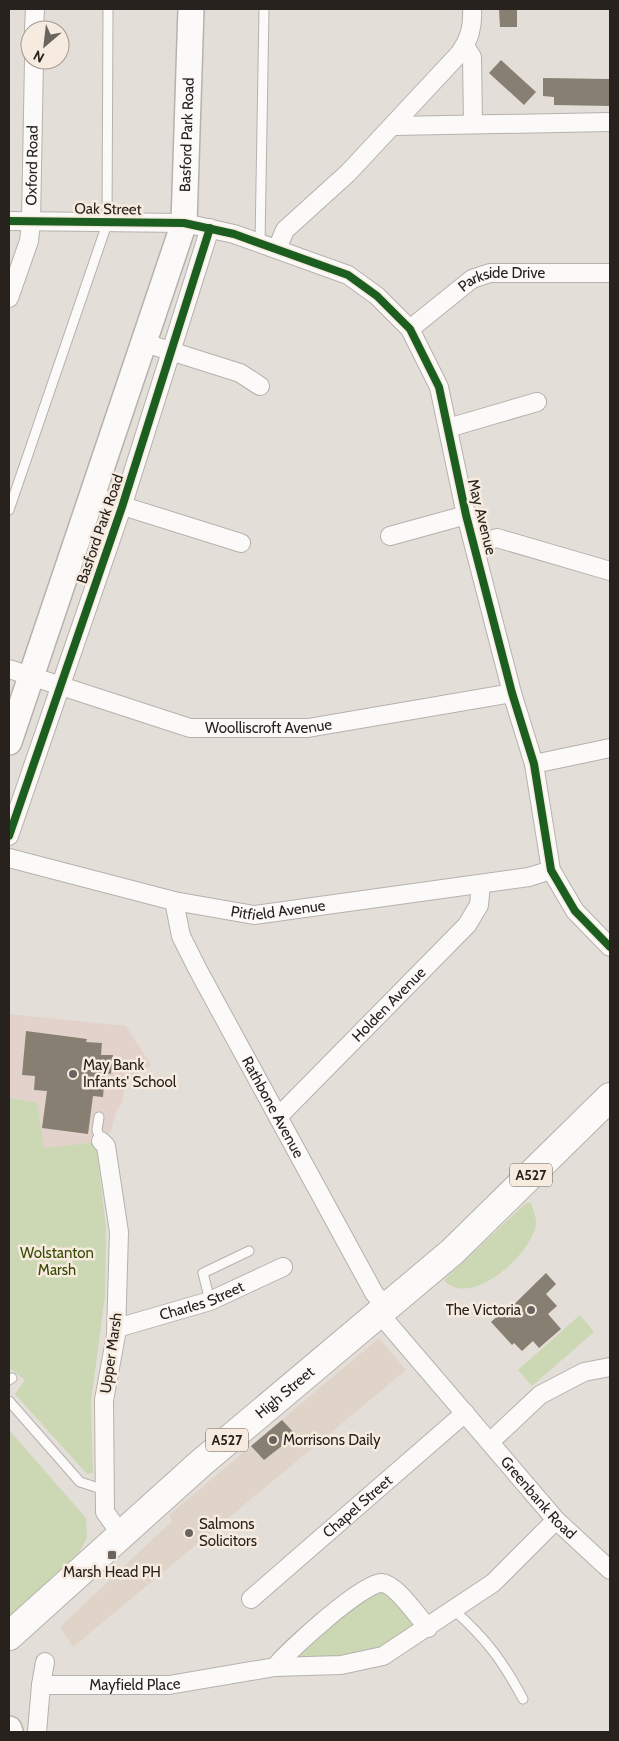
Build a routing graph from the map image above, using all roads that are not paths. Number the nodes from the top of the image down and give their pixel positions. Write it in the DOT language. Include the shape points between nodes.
graph roads {
  1 [pos="108,9"];
  2 [pos="190,9"];
  3 [pos="264,9"];
  4 [pos="472,9"];
  5 [pos="465,46"];
  6 [pos="34,70"];
  7 [pos="610,122"];
  8 [pos="472,124"];
  9 [pos="394,126"];
  10 [pos="9,221"];
  11 [pos="32,222"];
  12 [pos="184,223"];
  13 [pos="107,224"];
  14 [pos="210,228"];
  15 [pos="260,243"];
  16 [pos="277,249"];
  17 [pos="610,273"];
  18 [pos="9,298"];
  19 [pos="410,329"];
  20 [pos="145,343"];
  21 [pos="173,351"];
  22 [pos="260,386"];
  23 [pos="537,402"];
  24 [pos="448,428"];
  25 [pos="91,496"];
  26 [pos="122,507"];
  27 [pos="9,510"];
  28 [pos="466,515"];
  29 [pos="390,536"];
  30 [pos="241,543"];
  31 [pos="475,545"];
  32 [pos="610,571"];
  33 [pos="20,673"];
  34 [pos="60,688"];
  35 [pos="512,693"];
  36 [pos="9,742"];
  37 [pos="610,748"];
  38 [pos="534,764"];
  39 [pos="9,836"];
  40 [pos="9,858"];
  41 [pos="550,870"];
  42 [pos="481,884"];
  43 [pos="174,902"];
  44 [pos="610,947"];
  45 [pos="610,1096"];
  46 [pos="99,1117"];
  47 [pos="278,1117"];
  48 [pos="101,1141"];
  49 [pos="249,1251"];
  50 [pos="283,1267"];
  51 [pos="210,1301"];
  52 [pos="382,1310"];
  53 [pos="117,1328"];
  54 [pos="610,1367"];
  55 [pos="9,1401"];
  56 [pos="468,1416"];
  57 [pos="490,1442"];
  58 [pos="105,1490"];
  59 [pos="556,1520"];
  60 [pos="120,1533"];
  61 [pos="610,1570"];
  62 [pos="250,1599"];
  63 [pos="454,1610"];
  64 [pos="428,1628"];
  65 [pos="9,1636"];
  66 [pos="45,1662"];
  67 [pos="275,1667"];
  68 [pos="41,1685"];
  69 [pos="523,1699"];
  70 [pos="37,1732"];
  1 -- 13 [label="lane"];
  2 -- 12 [label="main road, Basford Park Road"];
  3 -- 15 [label="lane"];
  4 -- 5 [label="street" via="473,24"];
  5 -- 8 [label="street" via="472,58"];
  5 -- 9 [label="street"];
  6 -- 11 [label="street, Oxford Road"];
  7 -- 8 [label="street"];
  8 -- 9 [label="street"];
  9 -- 16 [label="street" via="285,230"];
  10 -- 11 [label="street, Oak Street"];
  11 -- 13 [label="street, Oak Street"];
  11 -- 18 [label="street, Oxford Road" via="29,241"];
  12 -- 13 [label="street, Oak Street"];
  12 -- 14 [label="street, May Avenue"];
  12 -- 20 [label="main road, Basford Park Road"];
  13 -- 27 [label="lane"];
  14 -- 15 [label="street, May Avenue"];
  14 -- 21 [label="street, Basford Park Road"];
  15 -- 16 [label="street, May Avenue"];
  16 -- 19 [label="street, May Avenue" via="348,275 377,296"];
  17 -- 19 [label="street, Parkside Drive" via="490,273 472,279"];
  19 -- 24 [label="street, May Avenue" via="439,387"];
  20 -- 21 [label="street"];
  20 -- 25 [label="main road, Basford Park Road"];
  21 -- 22 [label="street" via="240,373"];
  21 -- 26 [label="street, Basford Park Road"];
  23 -- 24 [label="street"];
  24 -- 28 [label="street, May Avenue"];
  25 -- 26 [label="street"];
  25 -- 33 [label="main road, Basford Park Road"];
  26 -- 30 [label="street"];
  26 -- 34 [label="street, Basford Park Road"];
  28 -- 29 [label="street"];
  28 -- 31 [label="street, May Avenue"];
  31 -- 32 [label="street" via="497,538"];
  31 -- 35 [label="street, May Avenue"];
  33 -- 34 [label="street, Woolliscroft Avenue"];
  33 -- 36 [label="main road, Basford Park Road"];
  34 -- 35 [label="street, Woolliscroft Avenue" via="190,728 308,728"];
  34 -- 39 [label="street, Basford Park Road"];
  35 -- 38 [label="street, May Avenue"];
  37 -- 38 [label="street"];
  38 -- 41 [label="street, May Avenue"];
  40 -- 43 [label="street, Pitfield Avenue"];
  41 -- 42 [label="street, Pitfield Avenue" via="529,877"];
  41 -- 44 [label="street, May Avenue" via="575,911"];
  42 -- 43 [label="street, Pitfield Avenue" via="254,915"];
  42 -- 47 [label="street, Holden Avenue" via="479,905 467,925"];
  43 -- 47 [label="street, Rathbone Avenue" via="181,936"];
  45 -- 52 [label="highway, High Street / A527" via="452,1252"];
  46 -- 48 [label="lane" via="97,1130"];
  47 -- 52 [label="street, Rathbone Avenue"];
  48 -- 53 [label="street, Upper Marsh" via="106,1146 119,1232"];
  49 -- 51 [label="lane" via="203,1273"];
  50 -- 51 [label="street, Charles Street"];
  51 -- 53 [label="street, Charles Street"];
  52 -- 56 [label="street, Rathbone Avenue"];
  52 -- 60 [label="highway, High Street / A527"];
  53 -- 58 [label="street, Upper Marsh" via="104,1400"];
  54 -- 57 [label="street" via="584,1372 540,1395"];
  55 -- 58 [label="lane" via="80,1482"];
  56 -- 57 [label="street, Greenbank Road"];
  56 -- 62 [label="street, Chapel Street"];
  57 -- 59 [label="street, Greenbank Road"];
  58 -- 60 [label="street, Upper Marsh" via="105,1512"];
  59 -- 61 [label="street, Greenbank Road"];
  59 -- 63 [label="street, Mayfield Place" via="493,1583"];
  60 -- 65 [label="highway, High Street / A527"];
  63 -- 64 [label="street, Mayfield Place"];
  63 -- 69 [label="lane" via="484,1637 508,1670"];
  64 -- 67 [label="street, Mayfield Place" via="383,1656 341,1665"];
  64 -- 67 [label="street" via="393,1587 382,1583 366,1588 291,1649"];
  66 -- 68 [label="street"];
  67 -- 68 [label="street, Mayfield Place" via="168,1684"];
  68 -- 70 [label="street"];
}
